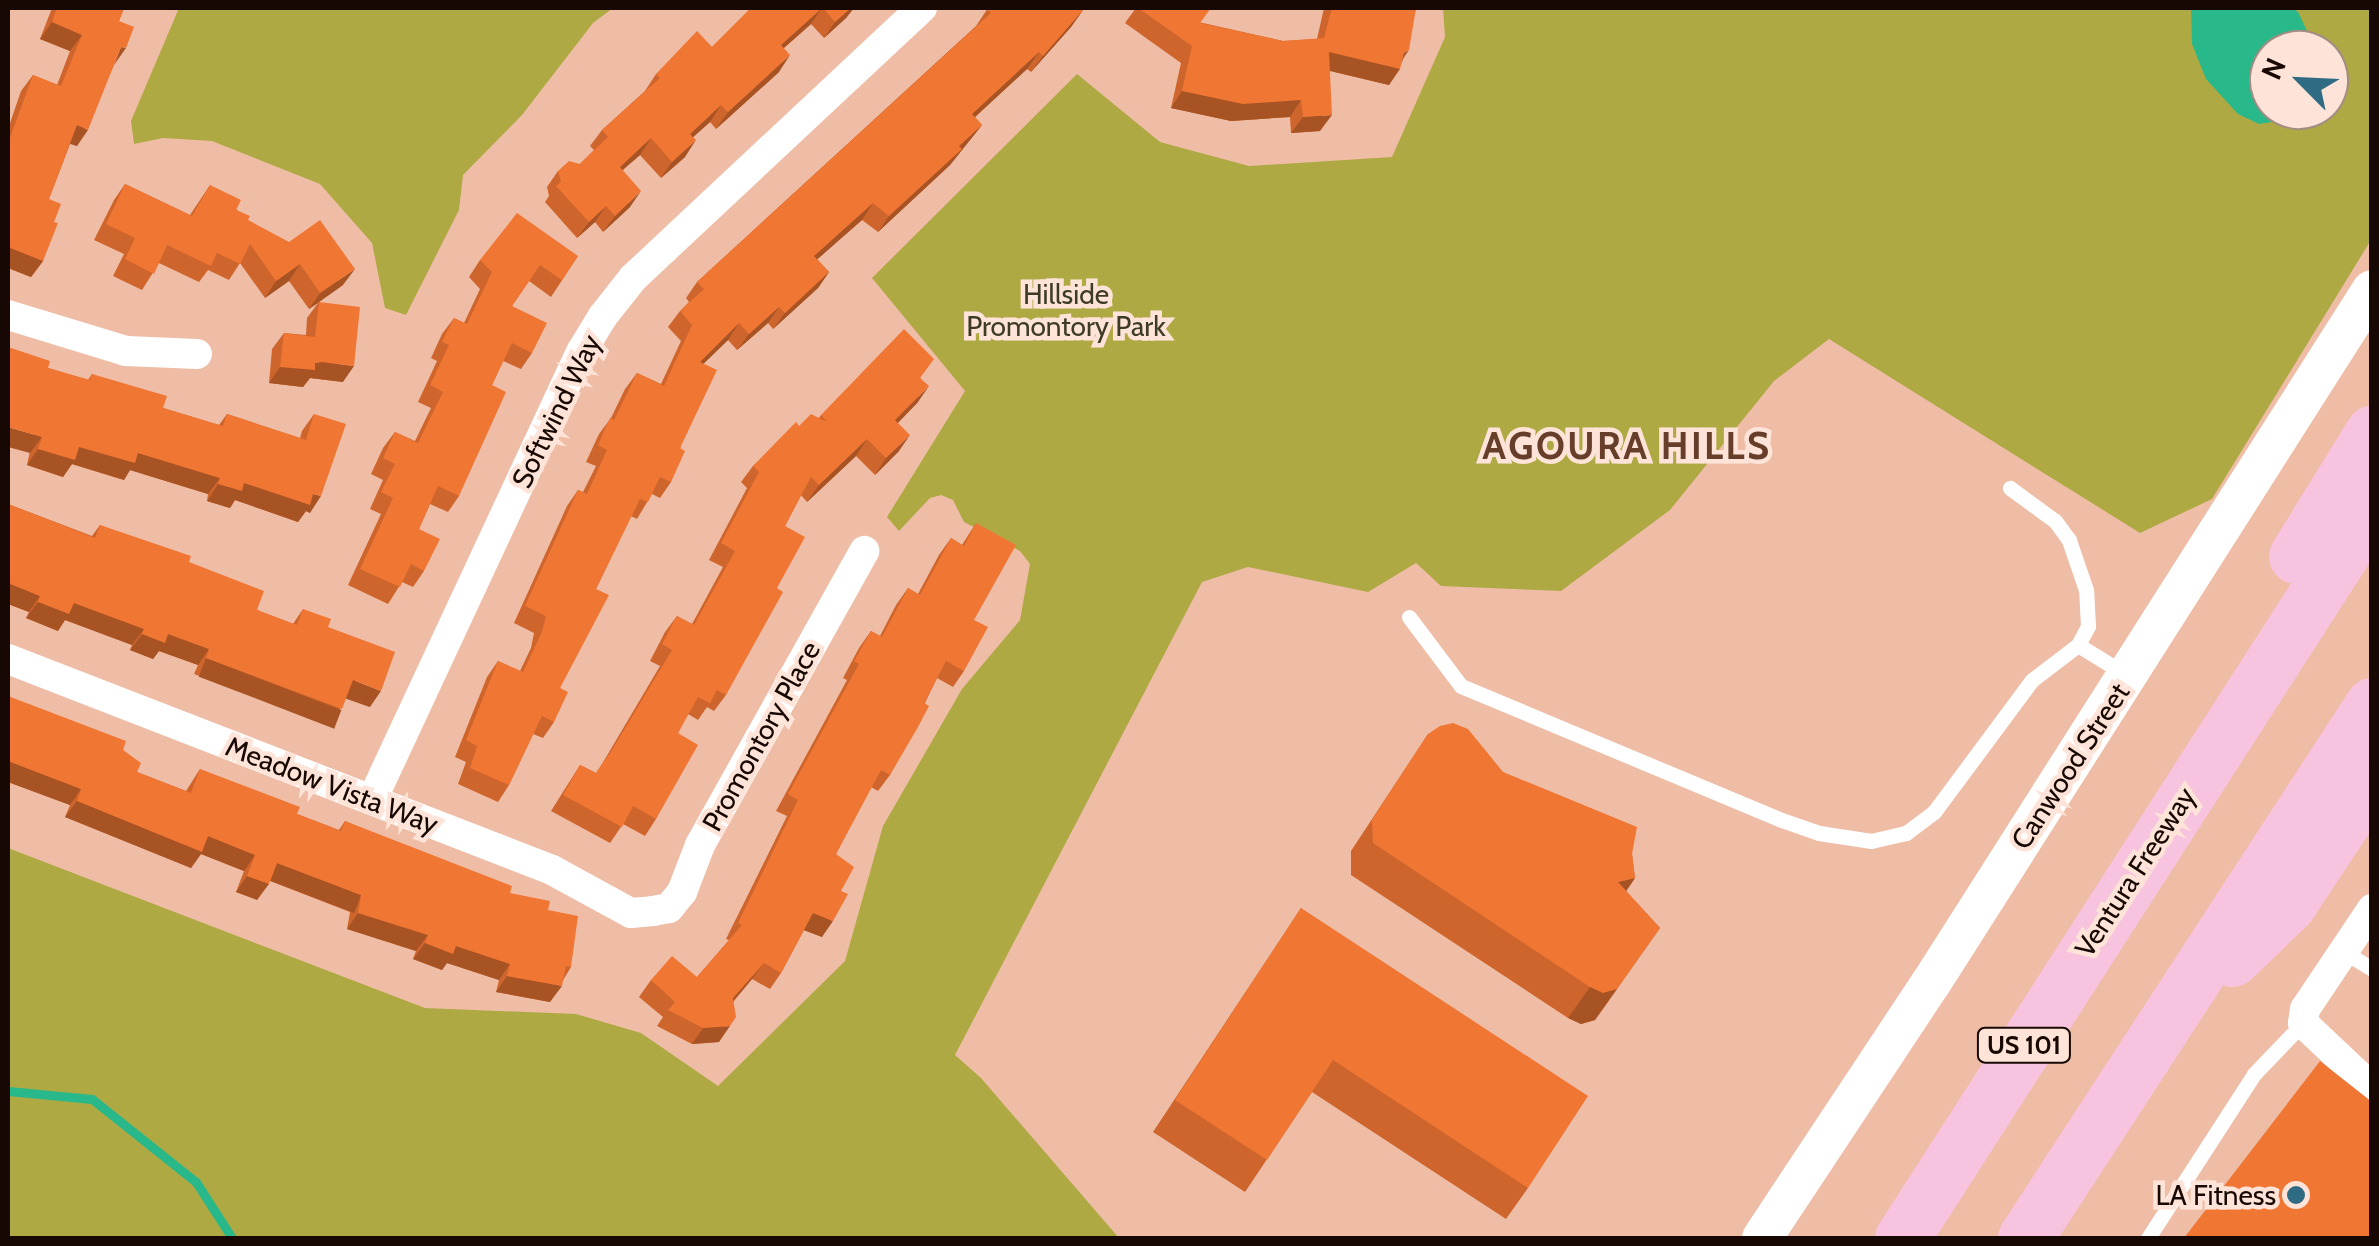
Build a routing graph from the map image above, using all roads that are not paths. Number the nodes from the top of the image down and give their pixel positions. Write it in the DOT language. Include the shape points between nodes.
graph roads {
  1 [pos="922,8"];
  2 [pos="2372,290"];
  3 [pos="8,315"];
  4 [pos="197,354"];
  5 [pos="2372,433"];
  6 [pos="2010,488"];
  7 [pos="2372,507"];
  8 [pos="864,550"];
  9 [pos="1409,618"];
  10 [pos="2078,645"];
  11 [pos="8,659"];
  12 [pos="2128,676"];
  13 [pos="2372,705"];
  14 [pos="2372,778"];
  15 [pos="372,800"];
  16 [pos="2147,852"];
  17 [pos="2372,909"];
  18 [pos="653,912"];
  19 [pos="2344,952"];
  20 [pos="2372,969"];
  21 [pos="2303,1023"];
  22 [pos="2162,1028"];
  23 [pos="2372,1088"];
  24 [pos="1762,1238"];
  25 [pos="1902,1238"];
  26 [pos="2025,1238"];
  27 [pos="2148,1238"];
  1 -- 15 [label="street, Softwind Way" via="633,278 603,316"];
  2 -- 12 [label="street, Canwood Street"];
  3 -- 4 [label="street" via="126,351"];
  5 -- 16 [label="highway" via="2222,676"];
  6 -- 10 [label="lane" via="2054,521 2079,561 2088,626"];
  7 -- 16 [label="highway, Ventura Freeway / US 101"];
  8 -- 18 [label="street, Promontory Place" via="700,845 682,892 669,908"];
  9 -- 10 [label="lane" via="1461,686 1779,819 1871,841 1906,833 1934,812 2032,680"];
  10 -- 12 [label="lane"];
  11 -- 15 [label="street, Meadow Vista Way"];
  12 -- 24 [label="street, Canwood Street"];
  13 -- 22 [label="highway"];
  14 -- 22 [label="highway" via="2288,906"];
  15 -- 18 [label="street, Meadow Vista Way" via="552,870 630,914"];
  16 -- 25 [label="highway, Ventura Freeway / US 101"];
  17 -- 19 [label="street"];
  19 -- 20 [label="lane"];
  19 -- 21 [label="street" via="2305,1009"];
  21 -- 23 [label="street"];
  21 -- 27 [label="lane" via="2254,1074"];
  22 -- 26 [label="highway"];
}
